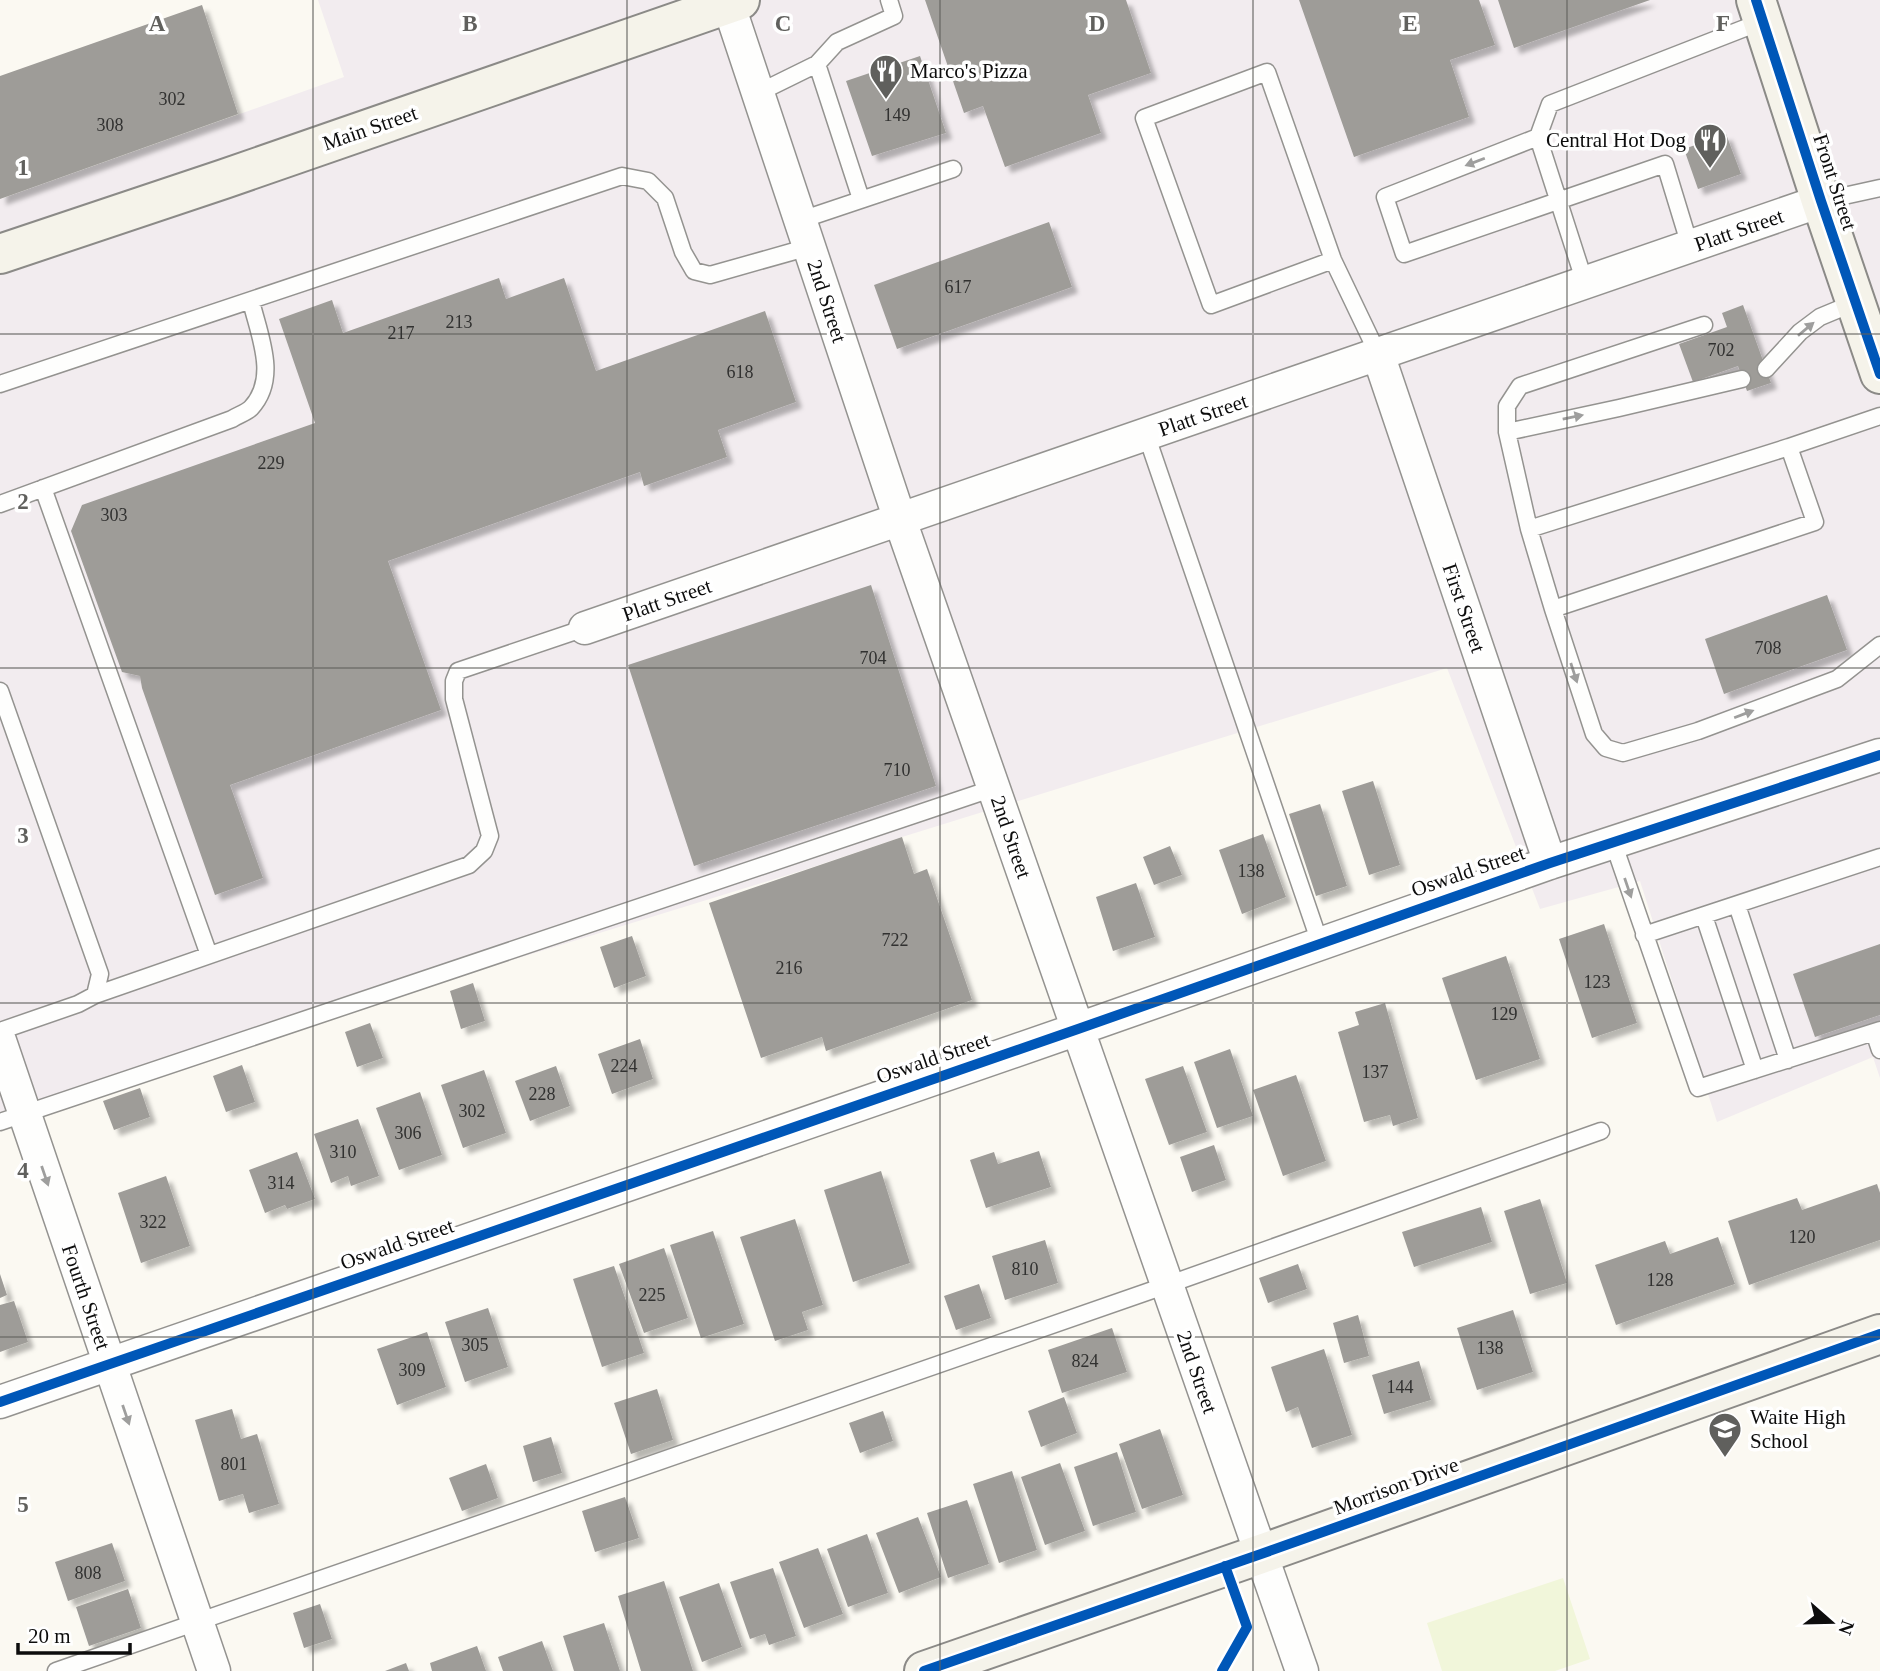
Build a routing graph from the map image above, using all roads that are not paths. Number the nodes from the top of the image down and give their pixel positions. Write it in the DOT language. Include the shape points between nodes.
graph roads {
  1 [pos="889,0"];
  2 [pos="732,1"];
  3 [pos="1759,10"];
  4 [pos="817,64"];
  5 [pos="758,93"];
  6 [pos="1538,137"];
  7 [pos="953,169"];
  8 [pos="1880,188"];
  9 [pos="861,199"];
  10 [pos="1558,201"];
  11 [pos="1821,201"];
  12 [pos="805,233"];
  13 [pos="1690,246"];
  14 [pos="0,254"];
  15 [pos="1333,260"];
  16 [pos="1585,283"];
  17 [pos="251,300"];
  18 [pos="1856,302"];
  19 [pos="1704,325"];
  20 [pos="1378,354"];
  21 [pos="1766,369"];
  22 [pos="1880,374"];
  23 [pos="1742,379"];
  24 [pos="0,384"];
  25 [pos="1880,415"];
  26 [pos="1507,432"];
  27 [pos="1146,434"];
  28 [pos="1789,447"];
  29 [pos="43,488"];
  30 [pos="0,504"];
  31 [pos="900,520"];
  32 [pos="1530,529"];
  33 [pos="1553,609"];
  34 [pos="585,628"];
  35 [pos="1880,645"];
  36 [pos="0,691"];
  37 [pos="1880,755"];
  38 [pos="994,788"];
  39 [pos="1612,842"];
  40 [pos="1880,857"];
  41 [pos="1550,863"];
  42 [pos="1737,905"];
  43 [pos="1704,916"];
  44 [pos="1644,934"];
  45 [pos="1320,943"];
  46 [pos="209,955"];
  47 [pos="95,995"];
  48 [pos="1077,1029"];
  49 [pos="0,1031"];
  50 [pos="1877,1031"];
  51 [pos="0,1041"];
  52 [pos="1880,1050"];
  53 [pos="1788,1060"];
  54 [pos="1755,1070"];
  55 [pos="12,1118"];
  56 [pos="1601,1131"];
  57 [pos="1167,1285"];
  58 [pos="1880,1334"];
  59 [pos="109,1365"];
  60 [pos="0,1402"];
  61 [pos="1261,1554"];
  62 [pos="197,1622"];
  63 [pos="56,1671"];
  64 [pos="214,1671"];
  65 [pos="924,1671"];
  66 [pos="1302,1671"];
  1 -- 4 [label="lane" via="894,16 837,41"];
  2 -- 5 [label="street, 2nd Street"];
  2 -- 14 [label="street, Main Street"];
  3 -- 6 [label="lane" via="1550,104"];
  3 -- 11 [label="street, Front Street"];
  4 -- 5 [label="lane"];
  4 -- 9 [label="lane"];
  5 -- 12 [label="street, 2nd Street"];
  6 -- 10 [label="lane"];
  6 -- 10 [label="lane, one-way" via="1385,197 1404,254"];
  7 -- 9 [label="lane"];
  8 -- 11 [label="lane"];
  9 -- 12 [label="lane"];
  10 -- 13 [label="lane" via="1665,164"];
  10 -- 16 [label="lane"];
  11 -- 13 [label="street, Platt Street"];
  11 -- 18 [label="street, Front Street"];
  12 -- 17 [label="lane" via="710,275 694,271 665,198 648,181 622,176"];
  12 -- 31 [label="street, 2nd Street"];
  13 -- 16 [label="street, Platt Street"];
  15 -- 15 [label="lane" via="1267,72 1144,118 1211,305"];
  15 -- 20 [label="lane"];
  16 -- 20 [label="street, Platt Street"];
  17 -- 24 [label="lane"];
  17 -- 29 [label="lane" via="267,366 263,391 249,410"];
  21 -- 18 [label="lane, one-way" via="1820,317"];
  18 -- 22 [label="street, Front Street"];
  19 -- 26 [label="lane" via="1520,386 1507,406"];
  20 -- 27 [label="street, Platt Street"];
  20 -- 41 [label="street, First Street"];
  26 -- 23 [label="lane, one-way"];
  25 -- 28 [label="lane"];
  26 -- 32 [label="lane"];
  27 -- 31 [label="street, Platt Street"];
  27 -- 45 [label="lane"];
  28 -- 32 [label="lane"];
  28 -- 33 [label="lane" via="1815,522"];
  29 -- 30 [label="lane"];
  29 -- 46 [label="lane"];
  31 -- 34 [label="street, Platt Street"];
  31 -- 38 [label="street, 2nd Street"];
  32 -- 33 [label="lane"];
  33 -- 35 [label="lane, one-way" via="1594,734 1606,748 1623,753 1698,731 1837,679"];
  34 -- 46 [label="lane" via="458,671 454,699 491,836 469,865"];
  36 -- 47 [label="lane" via="100,974"];
  37 -- 39 [label="street, Oswald Street"];
  38 -- 48 [label="street, 2nd Street"];
  38 -- 55 [label="lane"];
  39 -- 41 [label="street, Oswald Street"];
  39 -- 44 [label="lane, one-way"];
  40 -- 42 [label="lane"];
  41 -- 45 [label="street, Oswald Street"];
  42 -- 43 [label="lane"];
  42 -- 53 [label="lane"];
  43 -- 44 [label="lane"];
  43 -- 54 [label="lane"];
  44 -- 54 [label="lane" via="1698,1088"];
  45 -- 48 [label="street, Oswald Street"];
  46 -- 47 [label="lane"];
  47 -- 49 [label="lane"];
  48 -- 57 [label="street, 2nd Street"];
  48 -- 59 [label="street, Oswald Street"];
  50 -- 52 [label="lane"];
  50 -- 53 [label="lane"];
  51 -- 55 [label="street, Fourth Street"];
  53 -- 54 [label="lane"];
  55 -- 59 [label="street, Fourth Street, one-way"];
  56 -- 57 [label="lane"];
  57 -- 61 [label="street, 2nd Street"];
  57 -- 62 [label="lane"];
  58 -- 61 [label="street, Morrison Drive"];
  59 -- 60 [label="street, Oswald Street"];
  59 -- 62 [label="street, Fourth Street, one-way"];
  61 -- 65 [label="street, Morrison Drive"];
  61 -- 66 [label="street, 2nd Street"];
  62 -- 63 [label="lane"];
  62 -- 64 [label="street, Fourth Street"];
}
